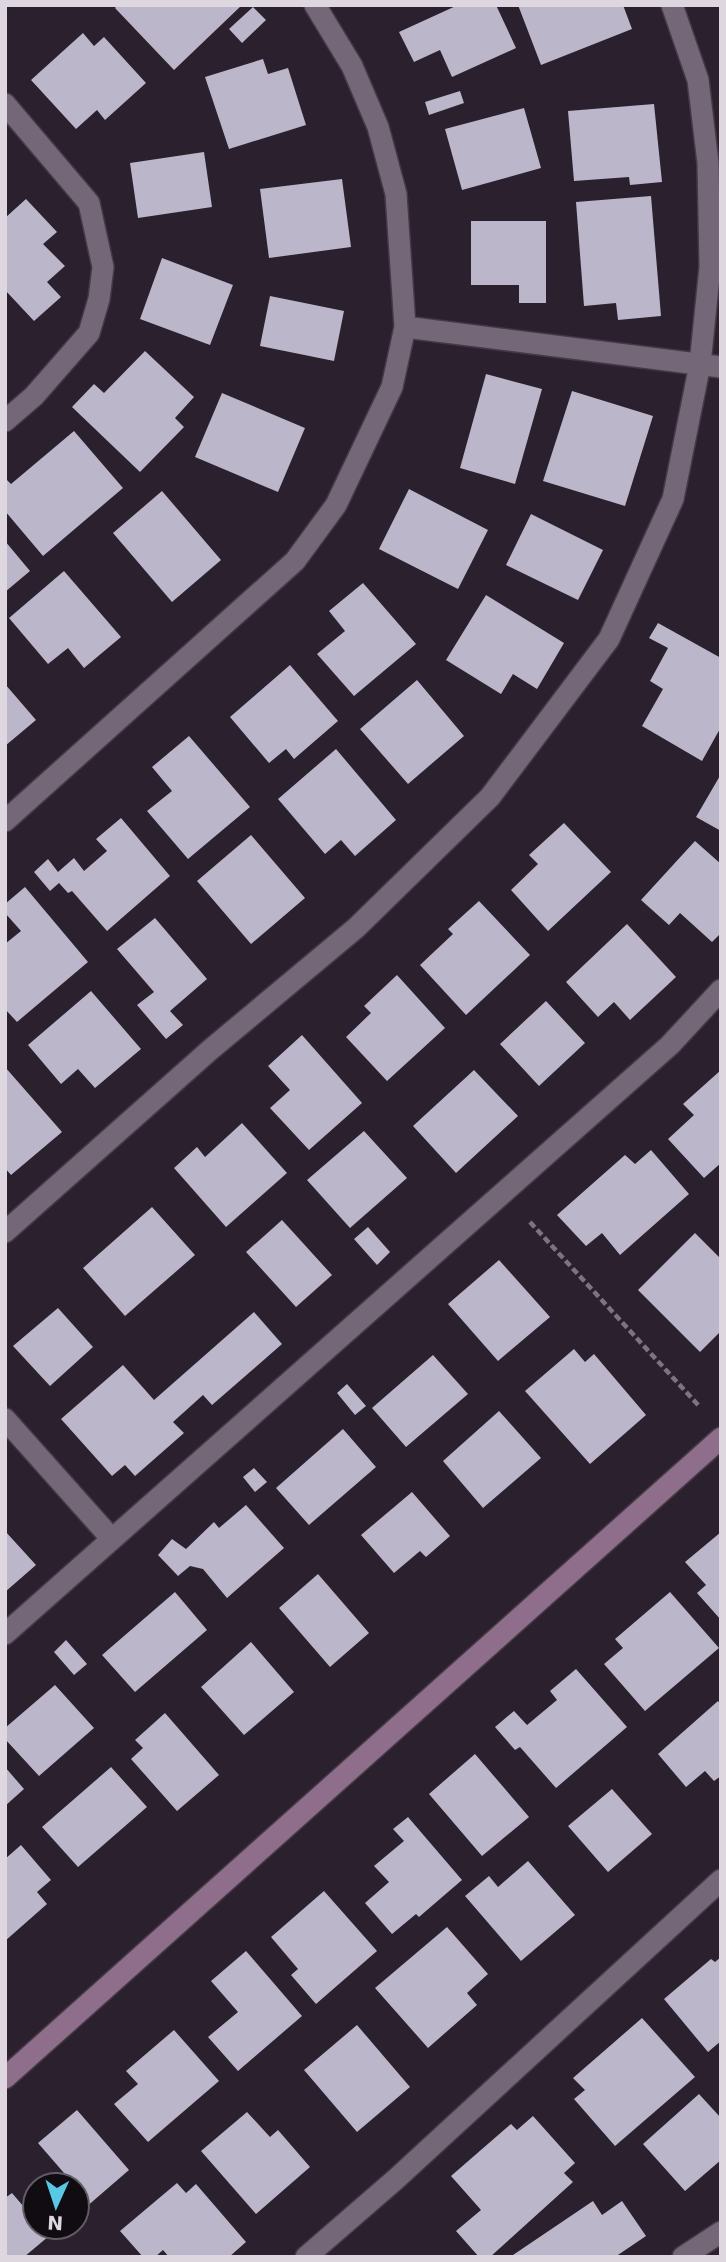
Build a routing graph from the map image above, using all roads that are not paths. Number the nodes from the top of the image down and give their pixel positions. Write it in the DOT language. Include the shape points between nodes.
graph roads {
  1 [pos="315,5"];
  2 [pos="672,5"];
  3 [pos="5,104"];
  4 [pos="405,327"];
  5 [pos="711,365"];
  6 [pos="5,421"];
  7 [pos="5,821"];
  8 [pos="721,990"];
  9 [pos="5,1232"];
  10 [pos="5,1419"];
  11 [pos="721,1438"];
  12 [pos="111,1538"];
  13 [pos="5,1634"];
  14 [pos="721,1880"];
  15 [pos="5,2078"];
  16 [pos="721,2232"];
  17 [pos="306,2257"];
  18 [pos="682,2257"];
  1 -- 4 [label="street" via="352,66 382,140 396,194"];
  2 -- 5 [label="street" via="698,80 708,163"];
  3 -- 6 [label="street" via="89,203 103,267 89,332 34,396"];
  4 -- 5 [label="street"];
  4 -- 7 [label="street" via="392,387 366,443 336,505 295,561"];
  5 -- 9 [label="street" via="673,499 609,639 490,797 356,928"];
  8 -- 12 [label="street" via="670,1045"];
  10 -- 12 [label="street"];
  11 -- 15 [label="street"];
  12 -- 13 [label="street"];
  14 -- 17 [label="street"];
  16 -- 18 [label="street"];
}
